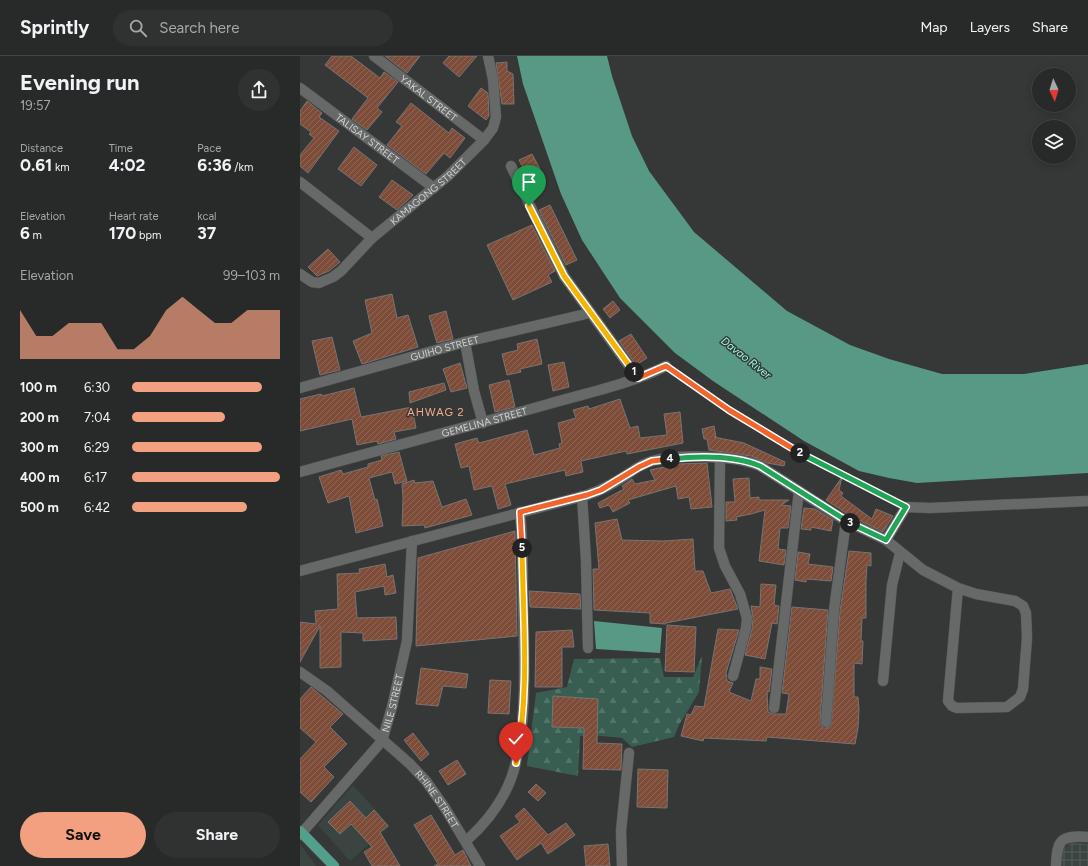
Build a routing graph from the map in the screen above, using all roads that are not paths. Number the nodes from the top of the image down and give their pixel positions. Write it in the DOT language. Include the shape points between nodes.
graph roads {
  1 [pos="374,56"];
  2 [pos="488,56"];
  3 [pos="300,88"];
  4 [pos="484,140"];
  5 [pos="511,166"];
  6 [pos="300,182"];
  7 [pos="434,188"];
  8 [pos="372,238"];
  9 [pos="300,274"];
  10 [pos="590,313"];
  11 [pos="465,342"];
  12 [pos="666,366"];
  13 [pos="638,378"];
  14 [pos="300,388"];
  15 [pos="483,423"];
  16 [pos="720,458"];
  17 [pos="300,472"];
  18 [pos="799,491"];
  19 [pos="582,496"];
  20 [pos="1088,501"];
  21 [pos="520,512"];
  22 [pos="846,521"];
  23 [pos="886,540"];
  24 [pos="412,542"];
  25 [pos="900,553"];
  26 [pos="300,571"];
  27 [pos="958,588"];
  28 [pos="588,648"];
  29 [pos="300,672"];
  30 [pos="733,676"];
  31 [pos="883,682"];
  32 [pos="774,708"];
  33 [pos="826,722"];
  34 [pos="382,741"];
  35 [pos="629,753"];
  36 [pos="301,833"];
  37 [pos="1088,837"];
  38 [pos="466,841"];
  39 [pos="334,866"];
  40 [pos="480,866"];
  41 [pos="622,866"];
  42 [pos="1056,866"];
  1 -- 4 [label="street, YAKAL STREET"];
  2 -- 4 [label="street, KAMAGONG STREET" via="496,117 493,128"];
  3 -- 7 [label="street, TALISAY STREET"];
  4 -- 7 [label="street, KAMAGONG STREET"];
  5 -- 10 [label="street" via="560,270"];
  6 -- 8 [label="street"];
  7 -- 8 [label="street, KAMAGONG STREET"];
  8 -- 9 [label="street, KAMAGONG STREET" via="341,271 326,282 312,282"];
  10 -- 11 [label="street, GUIHO STREET"];
  10 -- 13 [label="street"];
  11 -- 14 [label="street, GUIHO STREET"];
  11 -- 15 [label="street"];
  12 -- 13 [label="street, GEMELINA STREET"];
  13 -- 15 [label="street, GEMELINA STREET"];
  15 -- 17 [label="street, GEMELINA STREET"];
  16 -- 18 [label="street" via="750,462"];
  16 -- 19 [label="street" via="652,461 601,490"];
  16 -- 30 [label="street" via="719,548 725,566 740,594 746,618 746,628"];
  18 -- 22 [label="street"];
  18 -- 32 [label="street"];
  19 -- 21 [label="street"];
  19 -- 28 [label="street"];
  20 -- 23 [label="street" via="906,507"];
  21 -- 24 [label="street"];
  21 -- 38 [label="street" via="524,635 521,738 516,763 505,791 483,825"];
  22 -- 23 [label="street"];
  22 -- 33 [label="street" via="834,610"];
  23 -- 25 [label="street"];
  24 -- 26 [label="street"];
  24 -- 34 [label="street, NILE STREET" via="408,641"];
  25 -- 27 [label="street" via="923,570"];
  25 -- 31 [label="street" via="892,585"];
  27 -- 27 [label="street" via="1015,601 1023,606 1026,613 1023,689 1020,697 1007,707 957,708 948,701"];
  29 -- 34 [label="street, RHINE STREET" via="327,691"];
  34 -- 36 [label="street, NILE STREET"];
  34 -- 38 [label="street, RHINE STREET" via="426,781"];
  35 -- 41 [label="street" via="621,831"];
  36 -- 39 [label="main road"];
  37 -- 42 [label="street" via="1072,836 1060,841 1057,846"];
  38 -- 40 [label="street, RHINE STREET"];
}
